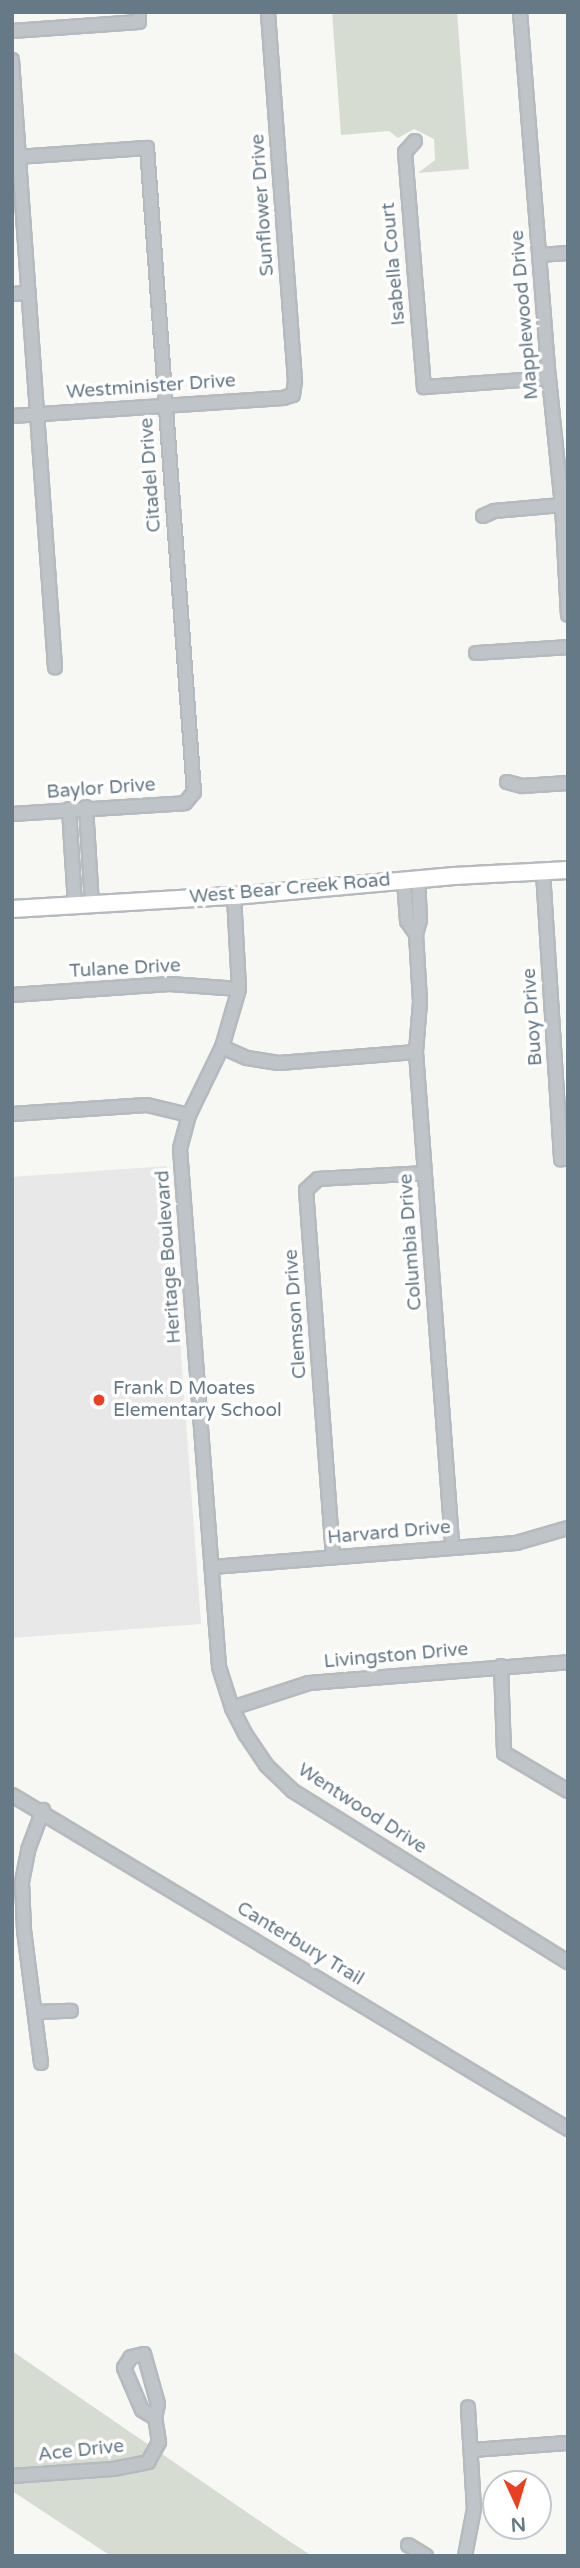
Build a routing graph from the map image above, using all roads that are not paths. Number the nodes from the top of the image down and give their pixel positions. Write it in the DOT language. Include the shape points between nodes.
graph roads {
  1 [pos="268,12"];
  2 [pos="520,12"];
  3 [pos="139,17"];
  4 [pos="12,31"];
  5 [pos="12,60"];
  6 [pos="415,141"];
  7 [pos="19,157"];
  8 [pos="568,253"];
  9 [pos="539,255"];
  10 [pos="29,293"];
  11 [pos="12,294"];
  12 [pos="549,379"];
  13 [pos="293,395"];
  14 [pos="166,405"];
  15 [pos="37,414"];
  16 [pos="12,416"];
  17 [pos="562,505"];
  18 [pos="482,516"];
  19 [pos="568,615"];
  20 [pos="568,647"];
  21 [pos="476,653"];
  22 [pos="55,667"];
  23 [pos="507,782"];
  24 [pos="568,783"];
  25 [pos="191,799"];
  26 [pos="86,807"];
  27 [pos="69,809"];
  28 [pos="12,814"];
  29 [pos="568,870"];
  30 [pos="543,872"];
  31 [pos="411,879"];
  32 [pos="234,895"];
  33 [pos="83,904"];
  34 [pos="12,909"];
  35 [pos="239,989"];
  36 [pos="12,995"];
  37 [pos="222,1047"];
  38 [pos="416,1052"];
  39 [pos="12,1114"];
  40 [pos="189,1115"];
  41 [pos="564,1159"];
  42 [pos="425,1173"];
  43 [pos="568,1528"];
  44 [pos="452,1547"];
  45 [pos="333,1557"];
  46 [pos="212,1567"];
  47 [pos="216,1626"];
  48 [pos="568,1662"];
  49 [pos="501,1666"];
  50 [pos="232,1708"];
  51 [pos="568,1791"];
  52 [pos="12,1795"];
  53 [pos="43,1810"];
  54 [pos="568,1962"];
  55 [pos="71,2011"];
  56 [pos="35,2012"];
  57 [pos="41,2063"];
  58 [pos="568,2129"];
  59 [pos="468,2407"];
  60 [pos="155,2418"];
  61 [pos="568,2443"];
  62 [pos="472,2450"];
  63 [pos="12,2476"];
  64 [pos="408,2545"];
  65 [pos="426,2556"];
  66 [pos="465,2556"];
  1 -- 13 [label="street, Sunflower Drive"];
  2 -- 9 [label="street, Mapplewood Drive"];
  3 -- 4 [label="street"];
  5 -- 7 [label="street"];
  6 -- 12 [label="street, Isabella Court" via="405,152 424,387"];
  7 -- 10 [label="street"];
  7 -- 14 [label="street, Citadel Drive" via="147,148"];
  8 -- 9 [label="street"];
  9 -- 12 [label="street, Mapplewood Drive"];
  10 -- 11 [label="street"];
  10 -- 15 [label="street"];
  12 -- 17 [label="street, Mapplewood Drive"];
  13 -- 14 [label="street, Westminister Drive"];
  14 -- 15 [label="street, Westminister Drive"];
  14 -- 25 [label="street, Citadel Drive"];
  15 -- 16 [label="street, Westminister Drive"];
  15 -- 22 [label="street"];
  17 -- 18 [label="street"];
  17 -- 19 [label="street, Mapplewood Drive"];
  20 -- 21 [label="street"];
  23 -- 24 [label="street" via="522,786"];
  25 -- 26 [label="street, Baylor Drive" via="185,803"];
  26 -- 27 [label="street, Baylor Drive"];
  26 -- 33 [label="street"];
  27 -- 28 [label="street, Baylor Drive"];
  27 -- 33 [label="street"];
  29 -- 30 [label="main road, West Bear Creek Road"];
  30 -- 31 [label="main road, West Bear Creek Road"];
  30 -- 41 [label="street, Buoy Drive"];
  31 -- 32 [label="main road, West Bear Creek Road"];
  31 -- 38 [label="street, Columbia Drive" via="407,921 415,934 420,1002"];
  32 -- 33 [label="main road, West Bear Creek Road"];
  32 -- 35 [label="street, Heritage Boulevard"];
  33 -- 34 [label="main road, West Bear Creek Road"];
  35 -- 36 [label="street, Tulane Drive" via="170,984"];
  35 -- 37 [label="street, Heritage Boulevard"];
  37 -- 38 [label="street" via="247,1058 279,1063"];
  37 -- 40 [label="street, Heritage Boulevard"];
  38 -- 42 [label="street, Columbia Drive"];
  39 -- 40 [label="street" via="147,1105"];
  40 -- 46 [label="street, Heritage Boulevard" via="180,1149"];
  42 -- 44 [label="street, Columbia Drive"];
  42 -- 45 [label="street, Clemson Drive" via="318,1179 306,1190"];
  43 -- 44 [label="street, Harvard Drive" via="516,1543"];
  44 -- 45 [label="street, Harvard Drive"];
  45 -- 46 [label="street, Harvard Drive"];
  46 -- 47 [label="street, Heritage Boulevard"];
  47 -- 50 [label="street, Wentwood Drive" via="219,1667"];
  48 -- 49 [label="street, Livingston Drive"];
  49 -- 50 [label="street, Livingston Drive" via="309,1683"];
  49 -- 51 [label="street" via="504,1753"];
  50 -- 54 [label="street, Wentwood Drive" via="266,1765 293,1791"];
  52 -- 53 [label="street, Canterbury Trail"];
  53 -- 56 [label="street" via="22,1882"];
  53 -- 58 [label="street, Canterbury Trail"];
  55 -- 56 [label="street"];
  56 -- 57 [label="street"];
  59 -- 62 [label="street"];
  60 -- 60 [label="street, Ace Drive" via="158,2404 144,2354 131,2357 124,2368 133,2394 142,2410"];
  60 -- 63 [label="street, Ace Drive" via="159,2442 148,2462"];
  61 -- 62 [label="street"];
  62 -- 66 [label="street" via="474,2509"];
  64 -- 65 [label="street"];
}
